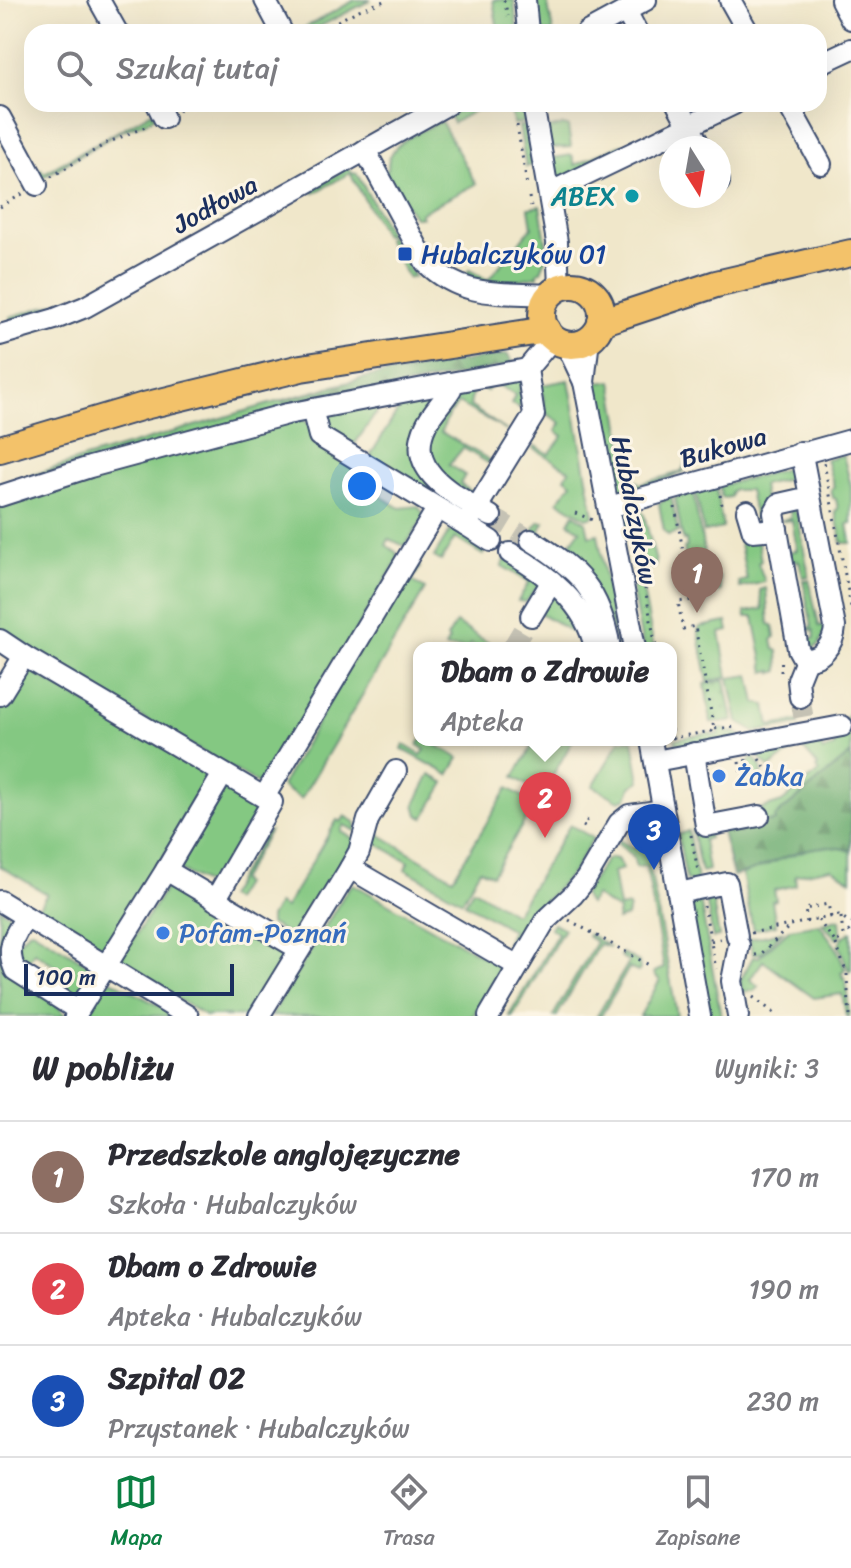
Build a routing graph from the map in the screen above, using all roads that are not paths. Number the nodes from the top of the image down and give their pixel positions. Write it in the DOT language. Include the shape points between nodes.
graph roads {
  1 [pos="99,0"];
  2 [pos="265,0"];
  3 [pos="525,0"];
  4 [pos="646,0"];
  5 [pos="730,0"];
  6 [pos="841,0"];
  7 [pos="626,11"];
  8 [pos="851,19"];
  9 [pos="112,24"];
  10 [pos="278,24"];
  11 [pos="527,24"];
  12 [pos="602,24"];
  13 [pos="633,24"];
  14 [pos="744,24"];
  15 [pos="851,49"];
  16 [pos="827,60"];
  17 [pos="434,112"];
  18 [pos="533,112"];
  19 [pos="682,112"];
  20 [pos="717,112"];
  21 [pos="792,112"];
  22 [pos="0,117"];
  23 [pos="689,125"];
  24 [pos="695,136"];
  25 [pos="365,150"];
  26 [pos="821,164"];
  27 [pos="37,185"];
  28 [pos="534,201"];
  29 [pos="851,253"];
  30 [pos="568,315"];
  31 [pos="0,335"];
  32 [pos="527,369"];
  33 [pos="450,383"];
  34 [pos="312,409"];
  35 [pos="851,440"];
  36 [pos="0,449"];
  37 [pos="801,452"];
  38 [pos="0,496"];
  39 [pos="810,497"];
  40 [pos="437,509"];
  41 [pos="612,509"];
  42 [pos="747,511"];
  43 [pos="478,516"];
  44 [pos="777,529"];
  45 [pos="531,540"];
  46 [pos="491,541"];
  47 [pos="510,553"];
  48 [pos="552,581"];
  49 [pos="531,616"];
  50 [pos="0,640"];
  51 [pos="593,642"];
  52 [pos="608,642"];
  53 [pos="634,642"];
  54 [pos="24,656"];
  55 [pos="806,660"];
  56 [pos="0,695"];
  57 [pos="800,697"];
  58 [pos="842,726"];
  59 [pos="652,746"];
  60 [pos="694,753"];
  61 [pos="655,761"];
  62 [pos="396,771"];
  63 [pos="223,774"];
  64 [pos="264,797"];
  65 [pos="663,810"];
  66 [pos="759,816"];
  67 [pos="350,868"];
  68 [pos="166,870"];
  69 [pos="678,893"];
  70 [pos="215,900"];
  71 [pos="0,901"];
  72 [pos="26,917"];
  73 [pos="299,949"];
  74 [pos="106,966"];
  75 [pos="518,966"];
  76 [pos="77,1013"];
  77 [pos="188,1016"];
  78 [pos="259,1016"];
  79 [pos="489,1016"];
  80 [pos="700,1016"];
  81 [pos="738,1016"];
  1 -- 9 [label="street"];
  2 -- 10 [label="street"];
  3 -- 11 [label="street"];
  4 -- 7 [label="street"];
  5 -- 14 [label="street"];
  6 -- 8 [label="street"];
  7 -- 12 [label="street"];
  7 -- 13 [label="street"];
  15 -- 16 [label="street"];
  17 -- 25 [label="street, Jodłowa"];
  18 -- 28 [label="street, Hubalczyków"];
  19 -- 23 [label="street"];
  20 -- 23 [label="street"];
  21 -- 26 [label="street"];
  22 -- 27 [label="street"];
  23 -- 24 [label="street"];
  23 -- 28 [label="street"];
  25 -- 30 [label="street" via="426,263 438,274 468,289"];
  25 -- 31 [label="street, Jodłowa" via="85,307"];
  28 -- 30 [label="street, Hubalczyków" via="557,242"];
  29 -- 30 [label="main road"];
  30 -- 32 [label="street"];
  30 -- 36 [label="main road" via="463,341 301,368 144,406"];
  30 -- 41 [label="street, Hubalczyków"];
  32 -- 33 [label="street"];
  32 -- 43 [label="street" via="534,415"];
  33 -- 34 [label="street"];
  33 -- 43 [label="street" via="424,429 424,461 440,486"];
  34 -- 38 [label="street"];
  34 -- 40 [label="street" via="319,436"];
  35 -- 37 [label="street, Bukowa"];
  37 -- 39 [label="street"];
  37 -- 41 [label="street, Bukowa"];
  39 -- 44 [label="street" via="779,504 774,513"];
  39 -- 55 [label="street" via="835,631 820,657"];
  40 -- 43 [label="street"];
  40 -- 64 [label="street"];
  41 -- 53 [label="street, Hubalczyków"];
  42 -- 44 [label="street" via="753,531"];
  43 -- 46 [label="street"];
  44 -- 55 [label="street" via="798,649"];
  45 -- 52 [label="street" via="584,579 599,604"];
  47 -- 48 [label="street"];
  48 -- 49 [label="street"];
  48 -- 51 [label="street" via="581,614"];
  50 -- 54 [label="street"];
  54 -- 56 [label="street"];
  54 -- 63 [label="street"];
  55 -- 57 [label="street" via="798,680"];
  58 -- 60 [label="street"];
  59 -- 61 [label="street"];
  60 -- 61 [label="street"];
  60 -- 66 [label="street" via="706,826"];
  61 -- 65 [label="street"];
  62 -- 67 [label="street" via="368,820"];
  63 -- 64 [label="street"];
  63 -- 68 [label="street"];
  64 -- 70 [label="street" via="272,802"];
  65 -- 69 [label="street"];
  65 -- 75 [label="street" via="629,815 619,823 586,879 552,914"];
  67 -- 73 [label="street"];
  67 -- 75 [label="street"];
  68 -- 70 [label="street"];
  68 -- 74 [label="street"];
  69 -- 80 [label="street"];
  69 -- 81 [label="street" via="727,883 744,945 732,981"];
  70 -- 73 [label="street"];
  71 -- 72 [label="street"];
  72 -- 74 [label="street"];
  72 -- 76 [label="street" via="9,951 15,970"];
  73 -- 78 [label="street"];
  74 -- 76 [label="street"];
  74 -- 77 [label="street"];
  75 -- 79 [label="street"];
}
